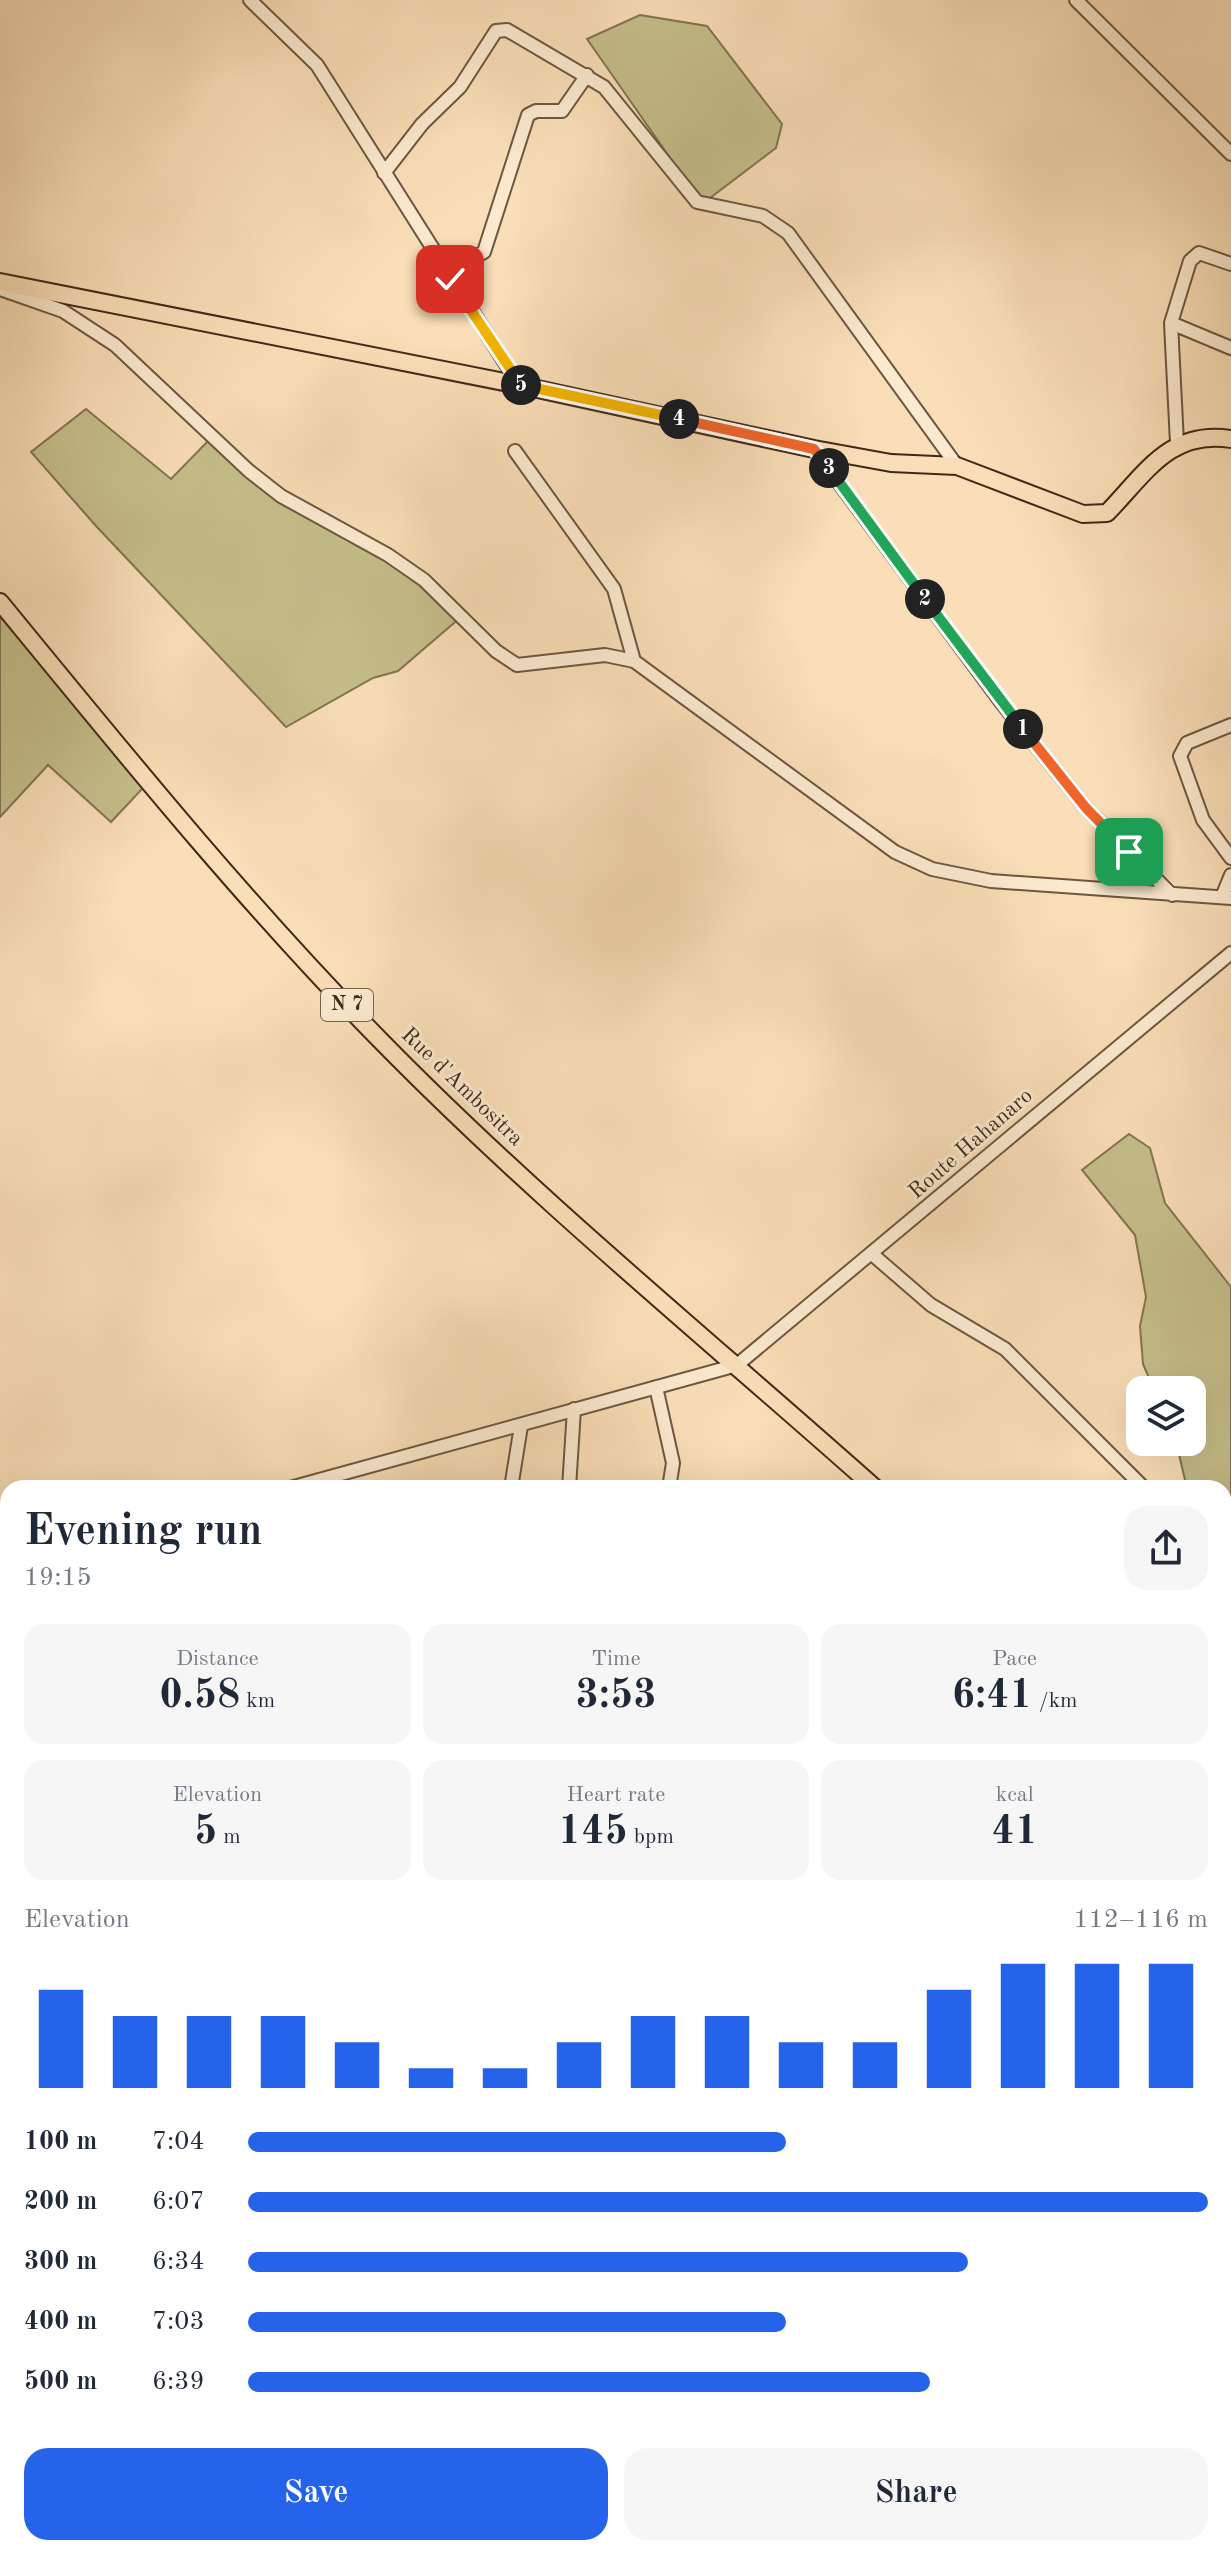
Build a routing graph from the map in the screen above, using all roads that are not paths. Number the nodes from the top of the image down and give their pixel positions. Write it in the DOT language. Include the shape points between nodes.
graph roads {
  1 [pos="250,0"];
  2 [pos="1076,0"];
  3 [pos="587,75"];
  4 [pos="1231,154"];
  5 [pos="384,173"];
  6 [pos="1231,264"];
  7 [pos="446,273"];
  8 [pos="0,282"];
  9 [pos="0,289"];
  10 [pos="1171,323"];
  11 [pos="1231,348"];
  12 [pos="519,385"];
  13 [pos="1231,439"];
  14 [pos="1177,443"];
  15 [pos="814,449"];
  16 [pos="515,451"];
  17 [pos="957,466"];
  18 [pos="0,602"];
  19 [pos="634,661"];
  20 [pos="1231,725"];
  21 [pos="1231,858"];
  22 [pos="1231,875"];
  23 [pos="1172,895"];
  24 [pos="1227,897"];
  25 [pos="1231,953"];
  26 [pos="872,1254"];
  27 [pos="737,1365"];
  28 [pos="656,1387"];
  29 [pos="574,1409"];
  30 [pos="521,1426"];
  31 [pos="320,1480"];
  32 [pos="512,1480"];
  33 [pos="570,1480"];
  34 [pos="670,1480"];
  35 [pos="866,1480"];
  36 [pos="1136,1480"];
  1 -- 5 [label="street" via="317,65"];
  2 -- 4 [label="street"];
  3 -- 5 [label="street" via="507,30 496,31 460,87"];
  3 -- 7 [label="street" via="562,111 528,115 484,252"];
  3 -- 17 [label="street" via="619,104 697,202 763,216 788,233"];
  5 -- 7 [label="street"];
  6 -- 10 [label="street" via="1199,253 1190,261"];
  7 -- 12 [label="street"];
  8 -- 12 [label="main road"];
  9 -- 19 [label="street" via="63,311 115,345 249,471 281,496 424,580 517,665 605,655"];
  10 -- 11 [label="street"];
  10 -- 14 [label="street"];
  12 -- 15 [label="main road"];
  13 -- 14 [label="main road" via="1207,435"];
  14 -- 17 [label="main road" via="1107,513 1083,514"];
  15 -- 17 [label="main road" via="891,463"];
  15 -- 23 [label="street" via="1086,808"];
  16 -- 19 [label="street" via="614,589"];
  18 -- 27 [label="main road, Rue d'Ambositra / N 7" via="261,912 382,1042 475,1133"];
  19 -- 23 [label="street" via="895,852 932,869 991,881"];
  20 -- 21 [label="street" via="1187,743 1180,756 1203,820"];
  22 -- 24 [label="street"];
  23 -- 24 [label="street"];
  25 -- 26 [label="street, Route Hahanaro"];
  26 -- 27 [label="street, Route Hahanaro"];
  26 -- 36 [label="street" via="931,1305 1005,1349"];
  27 -- 28 [label="street"];
  27 -- 35 [label="main road, Rue d'Ambositra / N 7"];
  28 -- 29 [label="street"];
  28 -- 34 [label="street" via="673,1463"];
  29 -- 30 [label="street"];
  29 -- 33 [label="street"];
  30 -- 31 [label="street"];
  30 -- 32 [label="street"];
}
